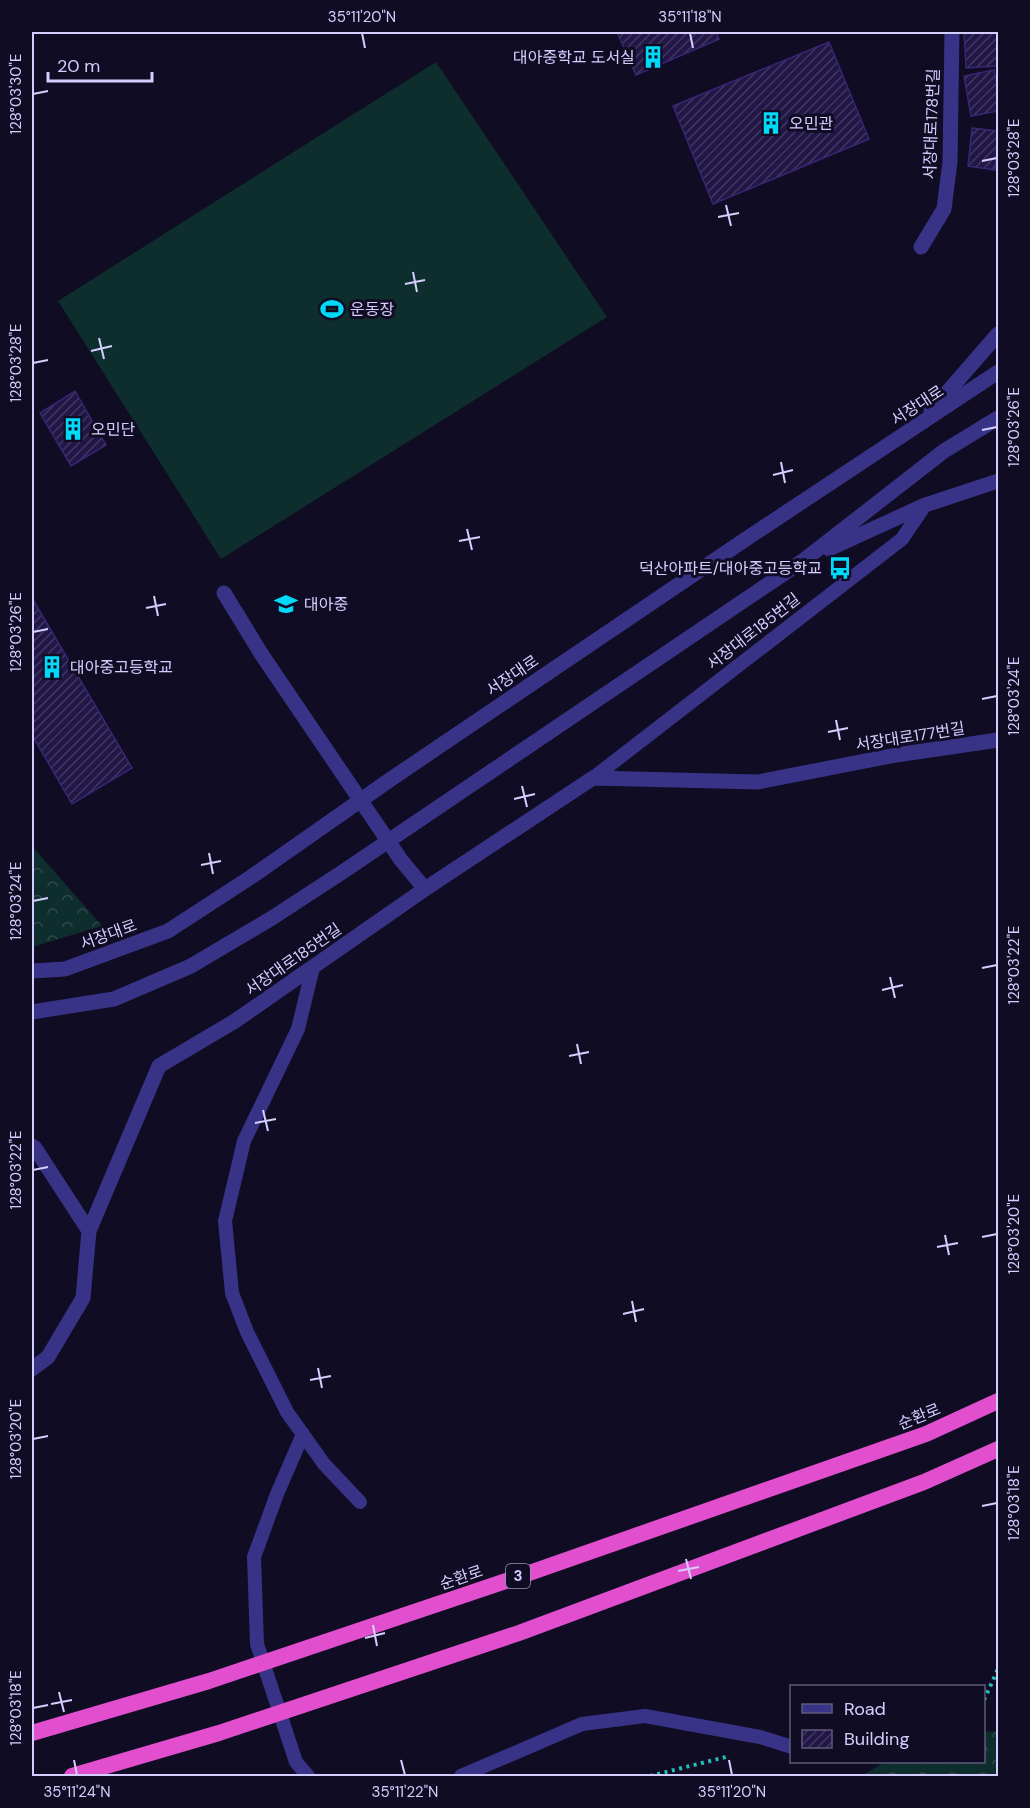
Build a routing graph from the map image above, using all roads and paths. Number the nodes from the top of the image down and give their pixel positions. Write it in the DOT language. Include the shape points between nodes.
graph roads {
  1 [pos="952,32"];
  2 [pos="921,247"];
  3 [pos="999,334"];
  4 [pos="999,372"];
  5 [pos="999,418"];
  6 [pos="921,424"];
  7 [pos="999,481"];
  8 [pos="925,505"];
  9 [pos="804,560"];
  10 [pos="225,593"];
  11 [pos="999,740"];
  12 [pos="593,778"];
  13 [pos="425,889"];
  14 [pos="313,967"];
  15 [pos="32,971"];
  16 [pos="32,1012"];
  17 [pos="32,1146"];
  18 [pos="89,1231"];
  19 [pos="32,1370"];
  20 [pos="999,1401"];
  21 [pos="303,1434"];
  22 [pos="999,1449"];
  23 [pos="360,1502"];
  24 [pos="999,1669"];
  25 [pos="985,1698"];
  26 [pos="32,1733"];
  27 [pos="790,1746"];
  28 [pos="732,1756"];
  29 [pos="72,1776"];
  30 [pos="308,1776"];
  31 [pos="461,1776"];
  32 [pos="650,1776"];
  1 -- 2 [label="street, 서장대로178번길" via="949,174 944,209"];
  3 -- 6 [label="street"];
  4 -- 6 [label="street, 서장대로"];
  5 -- 9 [label="street" via="944,451"];
  6 -- 15 [label="street, 서장대로" via="168,931 65,969"];
  7 -- 8 [label="street"];
  8 -- 9 [label="street"];
  8 -- 12 [label="lane, 서장대로185번길" via="902,539"];
  9 -- 16 [label="street" via="341,873 191,966 114,999"];
  10 -- 13 [label="street" via="262,655 401,860"];
  11 -- 12 [label="street, 서장대로177번길" via="758,782"];
  12 -- 13 [label="street, 서장대로185번길"];
  13 -- 14 [label="street, 서장대로185번길"];
  14 -- 18 [label="street, 서장대로185번길" via="235,1021 159,1066"];
  14 -- 21 [label="lane" via="298,1029 244,1141 225,1221 232,1293 287,1412"];
  17 -- 18 [label="street"];
  18 -- 19 [label="street, 서장대로185번길" via="83,1298 48,1357"];
  20 -- 26 [label="highway, 순환로 / 3" via="926,1434 515,1578 209,1681"];
  21 -- 23 [label="lane" via="324,1464"];
  21 -- 30 [label="lane" via="254,1557 257,1644 296,1762"];
  22 -- 29 [label="highway" via="924,1482 519,1633 219,1733"];
  24 -- 25 [label="path"];
  27 -- 31 [label="lane" via="760,1737 645,1716 582,1724"];
  28 -- 32 [label="path"];
}
